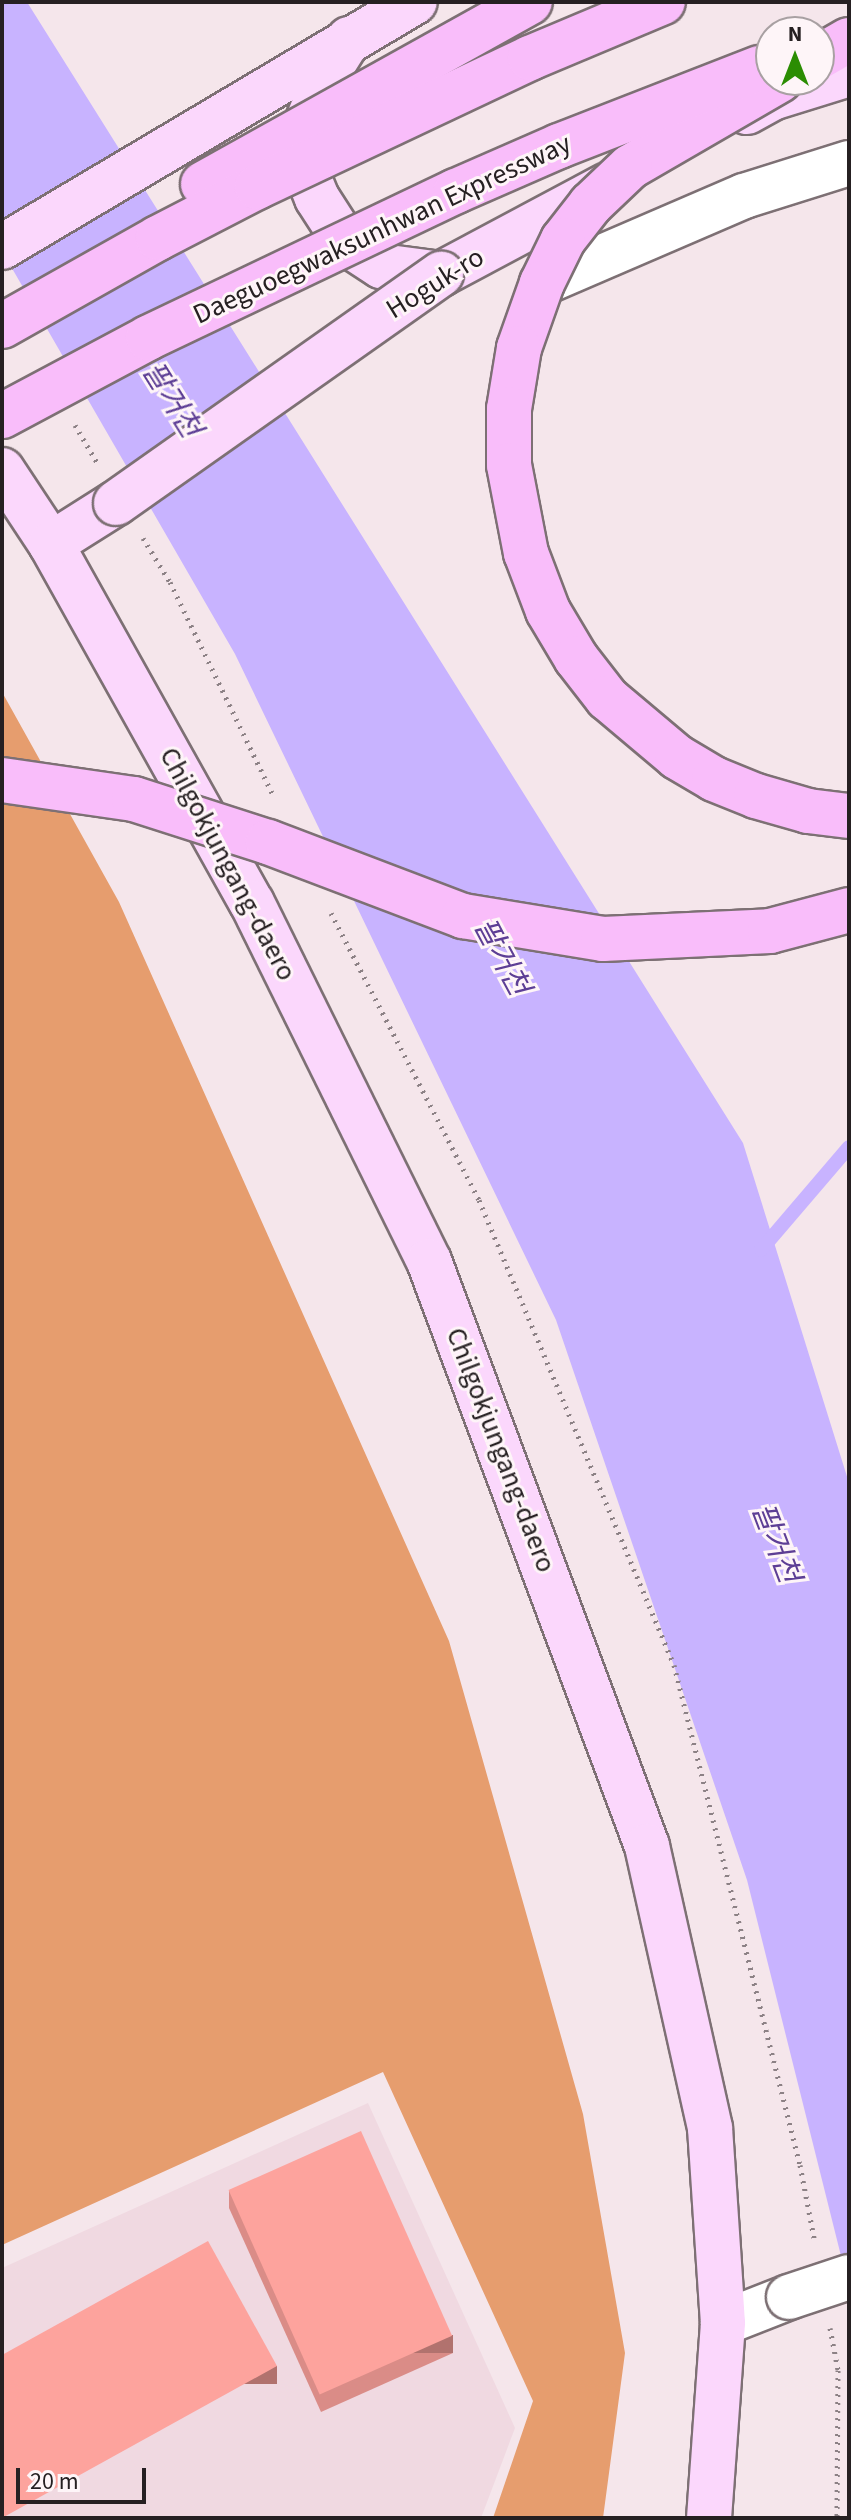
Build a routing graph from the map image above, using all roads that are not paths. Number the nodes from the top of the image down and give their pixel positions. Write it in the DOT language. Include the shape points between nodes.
graph roads {
  1 [pos="415,2"];
  2 [pos="530,2"];
  3 [pos="663,2"];
  4 [pos="349,39"];
  5 [pos="755,69"];
  6 [pos="849,74"];
  7 [pos="755,94"];
  8 [pos="849,163"];
  9 [pos="2,247"];
  10 [pos="106,266"];
  11 [pos="441,274"];
  12 [pos="542,283"];
  13 [pos="2,326"];
  14 [pos="2,416"];
  15 [pos="2,470"];
  16 [pos="51,544"];
  17 [pos="2,780"];
  18 [pos="849,816"];
  19 [pos="849,910"];
  20 [pos="849,2277"];
  21 [pos="723,2323"];
  22 [pos="709,2518"];
  1 -- 4 [label="main road"];
  2 -- 10 [label="highway, bridge" via="185,194"];
  3 -- 10 [label="highway, bridge" via="530,58 257,187"];
  4 -- 9 [label="main road"];
  4 -- 11 [label="main road" via="308,120 302,161 317,198 346,243 381,266"];
  5 -- 14 [label="highway, Daeguoegwaksunhwan Expressway, bridge" via="456,191 148,338"];
  6 -- 11 [label="main road, Hoguk-ro" via="772,98"];
  7 -- 12 [label="highway, bridge" via="630,167 591,204"];
  8 -- 12 [label="street" via="744,196"];
  10 -- 13 [label="highway, bridge"];
  11 -- 16 [label="main road, Hoguk-ro, bridge"];
  12 -- 18 [label="highway, bridge" via="516,363 508,434 516,510 548,611 607,698 677,757 756,796"];
  15 -- 16 [label="main road, Chilgokjungang-daero"];
  16 -- 21 [label="main road, Chilgokjungang-daero" via="252,903 435,1275 647,1846 710,2128"];
  17 -- 19 [label="highway, bridge" via="134,799 268,842 463,916 603,939 770,931"];
  20 -- 21 [label="street, bridge"];
  21 -- 22 [label="main road, Chilgokjungang-daero"];
}
